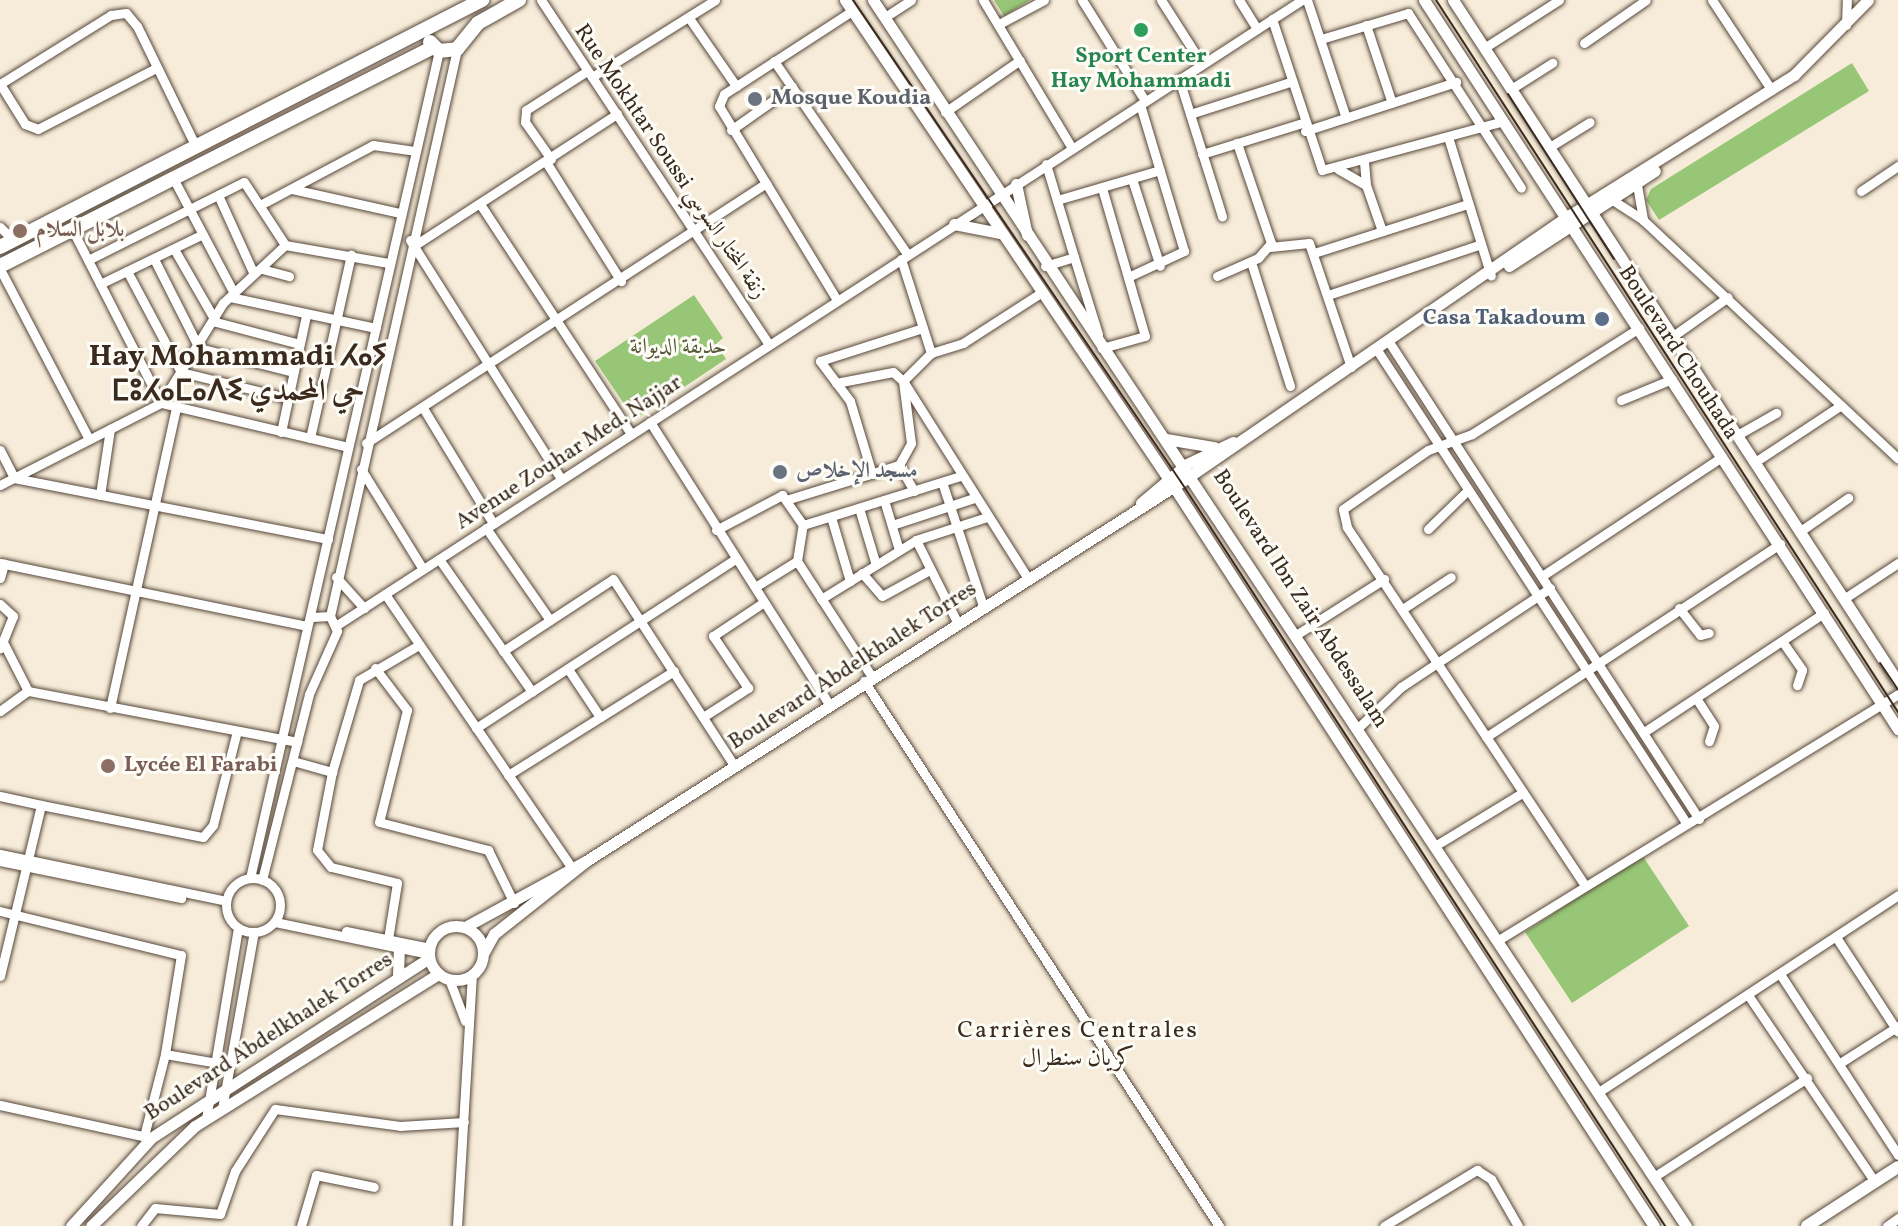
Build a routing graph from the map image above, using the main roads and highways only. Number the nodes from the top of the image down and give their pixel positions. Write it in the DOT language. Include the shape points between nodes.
graph roads {
  1 [pos="482,0"];
  2 [pos="519,0"];
  3 [pos="448,17"];
  4 [pos="430,30"];
  5 [pos="464,33"];
  6 [pos="436,49"];
  7 [pos="7,244"];
  8 [pos="0,268"];
  9 [pos="1898,1167"];
  10 [pos="1807,1226"];
  1 -- 3 [label="main road"];
  2 -- 5 [label="main road"];
  3 -- 4 [label="main road"];
  3 -- 5 [label="main road"];
  4 -- 6 [label="main road"];
  4 -- 7 [label="main road"];
  5 -- 6 [label="main road" via="457,49"];
  6 -- 8 [label="main road"];
  9 -- 10 [label="main road"];
}
